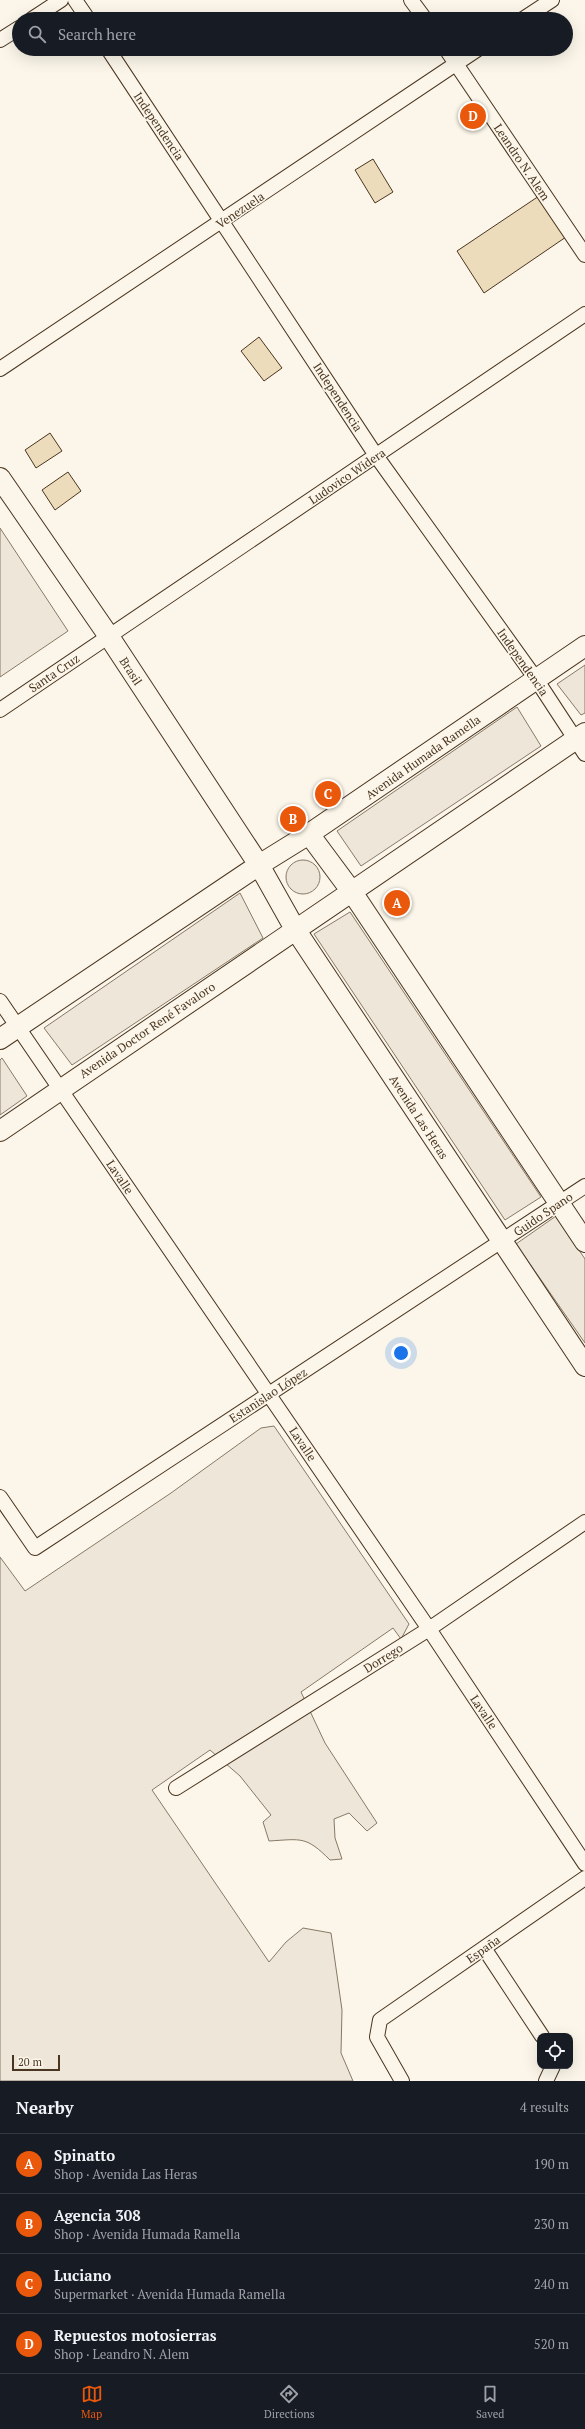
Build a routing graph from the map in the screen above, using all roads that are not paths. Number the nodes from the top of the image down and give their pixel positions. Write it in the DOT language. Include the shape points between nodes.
graph roads {
  1 [pos="61,0"];
  2 [pos="75,0"];
  3 [pos="411,0"];
  4 [pos="552,0"];
  5 [pos="43,12"];
  6 [pos="83,12"];
  7 [pos="419,12"];
  8 [pos="534,12"];
  9 [pos="12,32"];
  10 [pos="0,40"];
  11 [pos="113,56"];
  12 [pos="451,56"];
  13 [pos="468,56"];
  14 [pos="456,64"];
  15 [pos="223,221"];
  16 [pos="585,255"];
  17 [pos="585,314"];
  18 [pos="0,369"];
  19 [pos="377,456"];
  20 [pos="0,478"];
  21 [pos="108,636"];
  22 [pos="585,646"];
  23 [pos="536,679"];
  24 [pos="0,710"];
  25 [pos="582,742"];
  26 [pos="309,834"];
  27 [pos="259,866"];
  28 [pos="352,892"];
  29 [pos="295,929"];
  30 [pos="0,1001"];
  31 [pos="17,1026"];
  32 [pos="0,1039"];
  33 [pos="60,1089"];
  34 [pos="0,1131"];
  35 [pos="585,1186"];
  36 [pos="559,1204"];
  37 [pos="502,1242"];
  38 [pos="585,1242"];
  39 [pos="585,1366"];
  40 [pos="268,1394"];
  41 [pos="0,1497"];
  42 [pos="585,1522"];
  43 [pos="429,1629"];
  44 [pos="176,1788"];
  45 [pos="585,1864"];
  46 [pos="585,1878"];
  47 [pos="484,1948"];
  48 [pos="540,2033"];
  49 [pos="552,2069"];
  50 [pos="402,2081"];
  51 [pos="546,2081"];
  1 -- 5 [label="street"];
  2 -- 6 [label="street"];
  3 -- 7 [label="street"];
  4 -- 8 [label="street"];
  9 -- 10 [label="street"];
  11 -- 15 [label="street, Independencia"];
  12 -- 14 [label="street, Leandro N. Alem"];
  13 -- 14 [label="street, Venezuela"];
  14 -- 15 [label="street, Venezuela"];
  14 -- 16 [label="street, Leandro N. Alem"];
  15 -- 18 [label="street, Venezuela"];
  15 -- 19 [label="street, Independencia"];
  17 -- 19 [label="street, Ludovico Widera"];
  19 -- 21 [label="street, Ludovico Widera"];
  19 -- 23 [label="street, Independencia"];
  20 -- 21 [label="main road, Brasil"];
  21 -- 24 [label="street, Santa Cruz"];
  21 -- 27 [label="main road, Brasil"];
  22 -- 23 [label="main road, Avenida Humada Ramella"];
  23 -- 25 [label="street, Independencia"];
  23 -- 26 [label="main road, Avenida Humada Ramella"];
  25 -- 28 [label="main road"];
  26 -- 27 [label="main road, Avenida Humada Ramella"];
  26 -- 28 [label="main road"];
  27 -- 29 [label="main road, Avenida Las Heras"];
  27 -- 31 [label="main road"];
  28 -- 29 [label="main road"];
  28 -- 36 [label="main road"];
  29 -- 33 [label="main road, Avenida Doctor René Favaloro"];
  29 -- 37 [label="main road, Avenida Las Heras"];
  30 -- 31 [label="street, Lavalle"];
  31 -- 32 [label="main road"];
  31 -- 33 [label="street, Lavalle"];
  33 -- 34 [label="main road, Avenida Doctor René Favaloro"];
  33 -- 40 [label="street, Lavalle"];
  35 -- 36 [label="street, Guido Spano"];
  36 -- 37 [label="street, Guido Spano"];
  36 -- 38 [label="main road"];
  37 -- 39 [label="main road, Avenida Las Heras"];
  37 -- 40 [label="street, Estanislao López"];
  40 -- 41 [label="street, Estanislao López" via="35,1548"];
  40 -- 43 [label="street, Lavalle"];
  42 -- 43 [label="street, Dorrego"];
  43 -- 44 [label="street, Dorrego"];
  43 -- 45 [label="street, Lavalle"];
  46 -- 47 [label="street, España"];
  47 -- 48 [label="street"];
  47 -- 50 [label="street, España" via="380,2020 377,2037"];
  49 -- 51 [label="street"];
}
